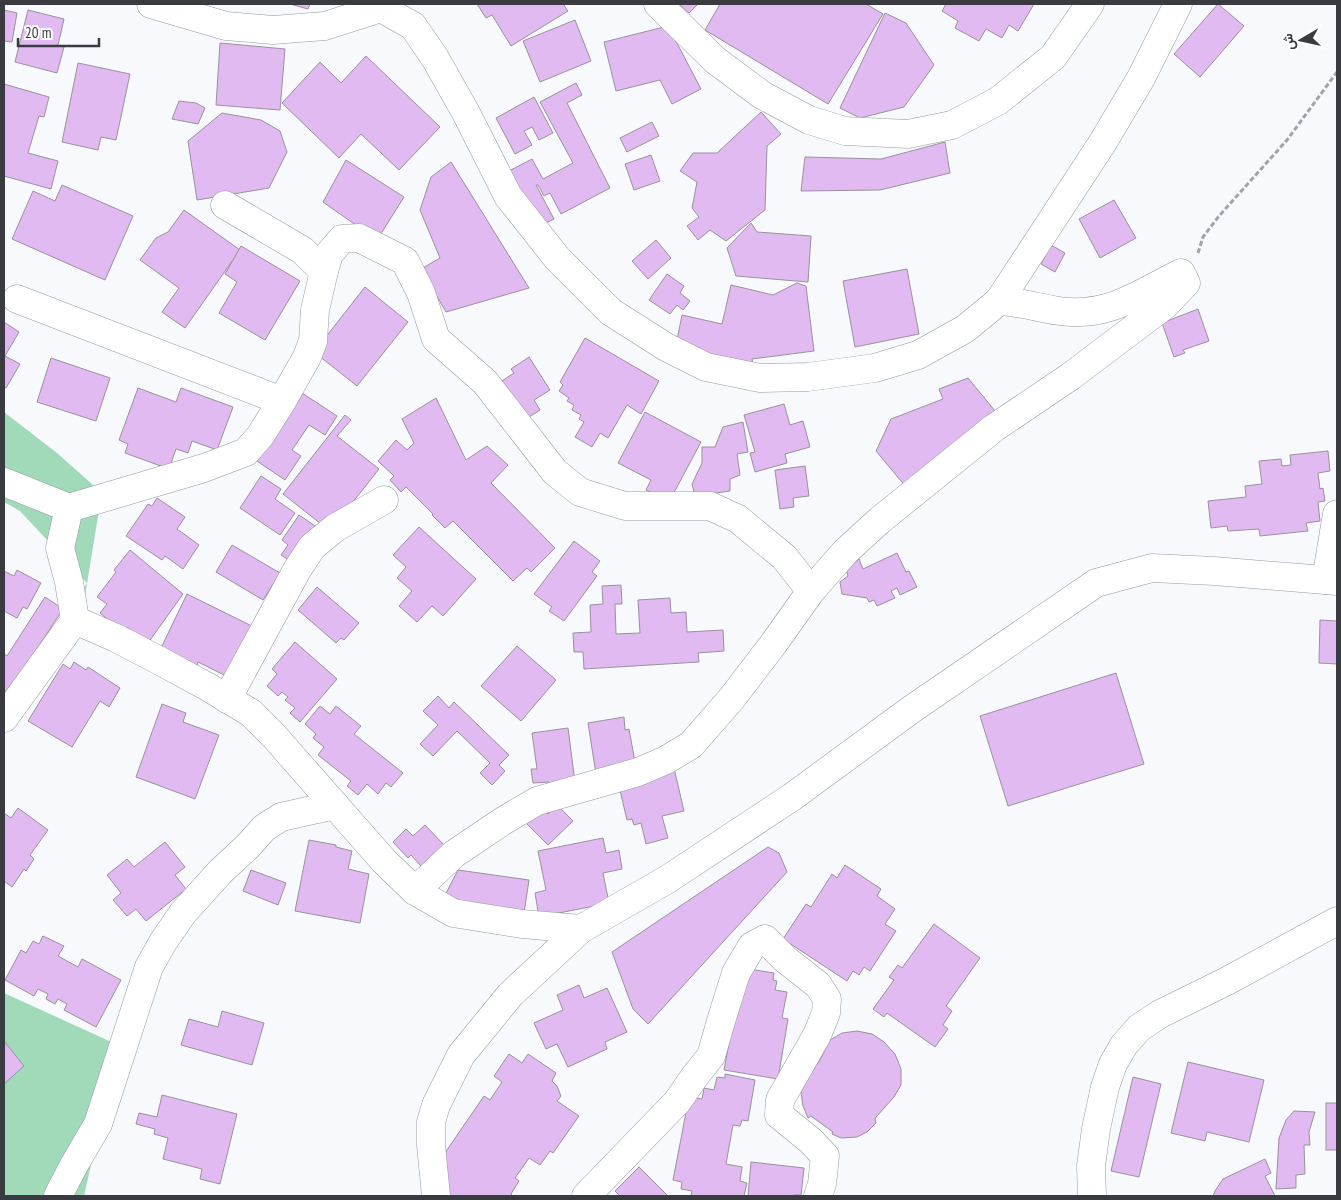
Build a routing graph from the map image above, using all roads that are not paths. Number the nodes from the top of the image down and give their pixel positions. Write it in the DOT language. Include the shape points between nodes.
graph roads {
  1 [pos="151,4"];
  2 [pos="658,4"];
  3 [pos="1090,4"];
  4 [pos="1178,4"];
  5 [pos="380,6"];
  6 [pos="226,205"];
  7 [pos="324,271"];
  8 [pos="17,299"];
  9 [pos="999,301"];
  10 [pos="282,401"];
  11 [pos="4,482"];
  12 [pos="384,500"];
  13 [pos="69,508"];
  14 [pos="1337,514"];
  15 [pos="1332,581"];
  16 [pos="810,591"];
  17 [pos="76,620"];
  18 [pos="227,699"];
  19 [pos="4,718"];
  20 [pos="335,805"];
  21 [pos="415,891"];
  22 [pos="1337,921"];
  23 [pos="581,929"];
  24 [pos="58,1196"];
  25 [pos="436,1196"];
  26 [pos="586,1196"];
  27 [pos="818,1196"];
  28 [pos="1092,1196"];
  1 -- 5 [label="street" via="226,26 273,30 325,26"];
  2 -- 3 [label="street" via="715,60 762,95 809,120 845,131 908,134 952,125 998,101 1053,57"];
  4 -- 9 [label="street" via="1142,78 1104,142"];
  5 -- 9 [label="street" via="413,26 466,113 508,196 558,258 611,312 666,347 706,367 760,378 808,377 875,368 918,355 965,329"];
  6 -- 7 [label="street" via="302,250"];
  7 -- 10 [label="street" via="315,310 313,341"];
  7 -- 16 [label="street" via="329,254 342,239 359,238 405,261 421,293 436,340 485,382 556,472 580,492 625,506 710,506 738,519 784,557"];
  8 -- 10 [label="street"];
  9 -- 16 [label="street" via="1060,311 1092,312 1116,306 1181,273 1186,283 1165,305 1071,376 994,428 880,520"];
  10 -- 13 [label="street" via="246,452 204,468"];
  11 -- 13 [label="street"];
  12 -- 18 [label="street" via="335,528 312,547"];
  13 -- 17 [label="street" via="60,548"];
  14 -- 15 [label="street"];
  15 -- 23 [label="street" via="1152,568 1096,583 912,709 792,797 668,879"];
  16 -- 21 [label="street" via="732,698 691,745 638,772 537,801 454,854"];
  17 -- 18 [label="street" via="116,638"];
  17 -- 19 [label="street"];
  18 -- 20 [label="street" via="250,713 268,730"];
  20 -- 21 [label="street"];
  20 -- 24 [label="street" via="280,817 264,828 220,872 163,942 150,967 98,1124"];
  21 -- 23 [label="street" via="453,913"];
  22 -- 28 [label="street" via="1138,1028 1113,1064 1105,1087 1091,1166"];
  23 -- 25 [label="street" via="510,995 461,1055 431,1122"];
  26 -- 27 [label="street" via="677,1102 711,1056 736,973 752,946 765,939 818,985 827,999 826,1013 817,1035 780,1100 780,1115 825,1156"];
}
